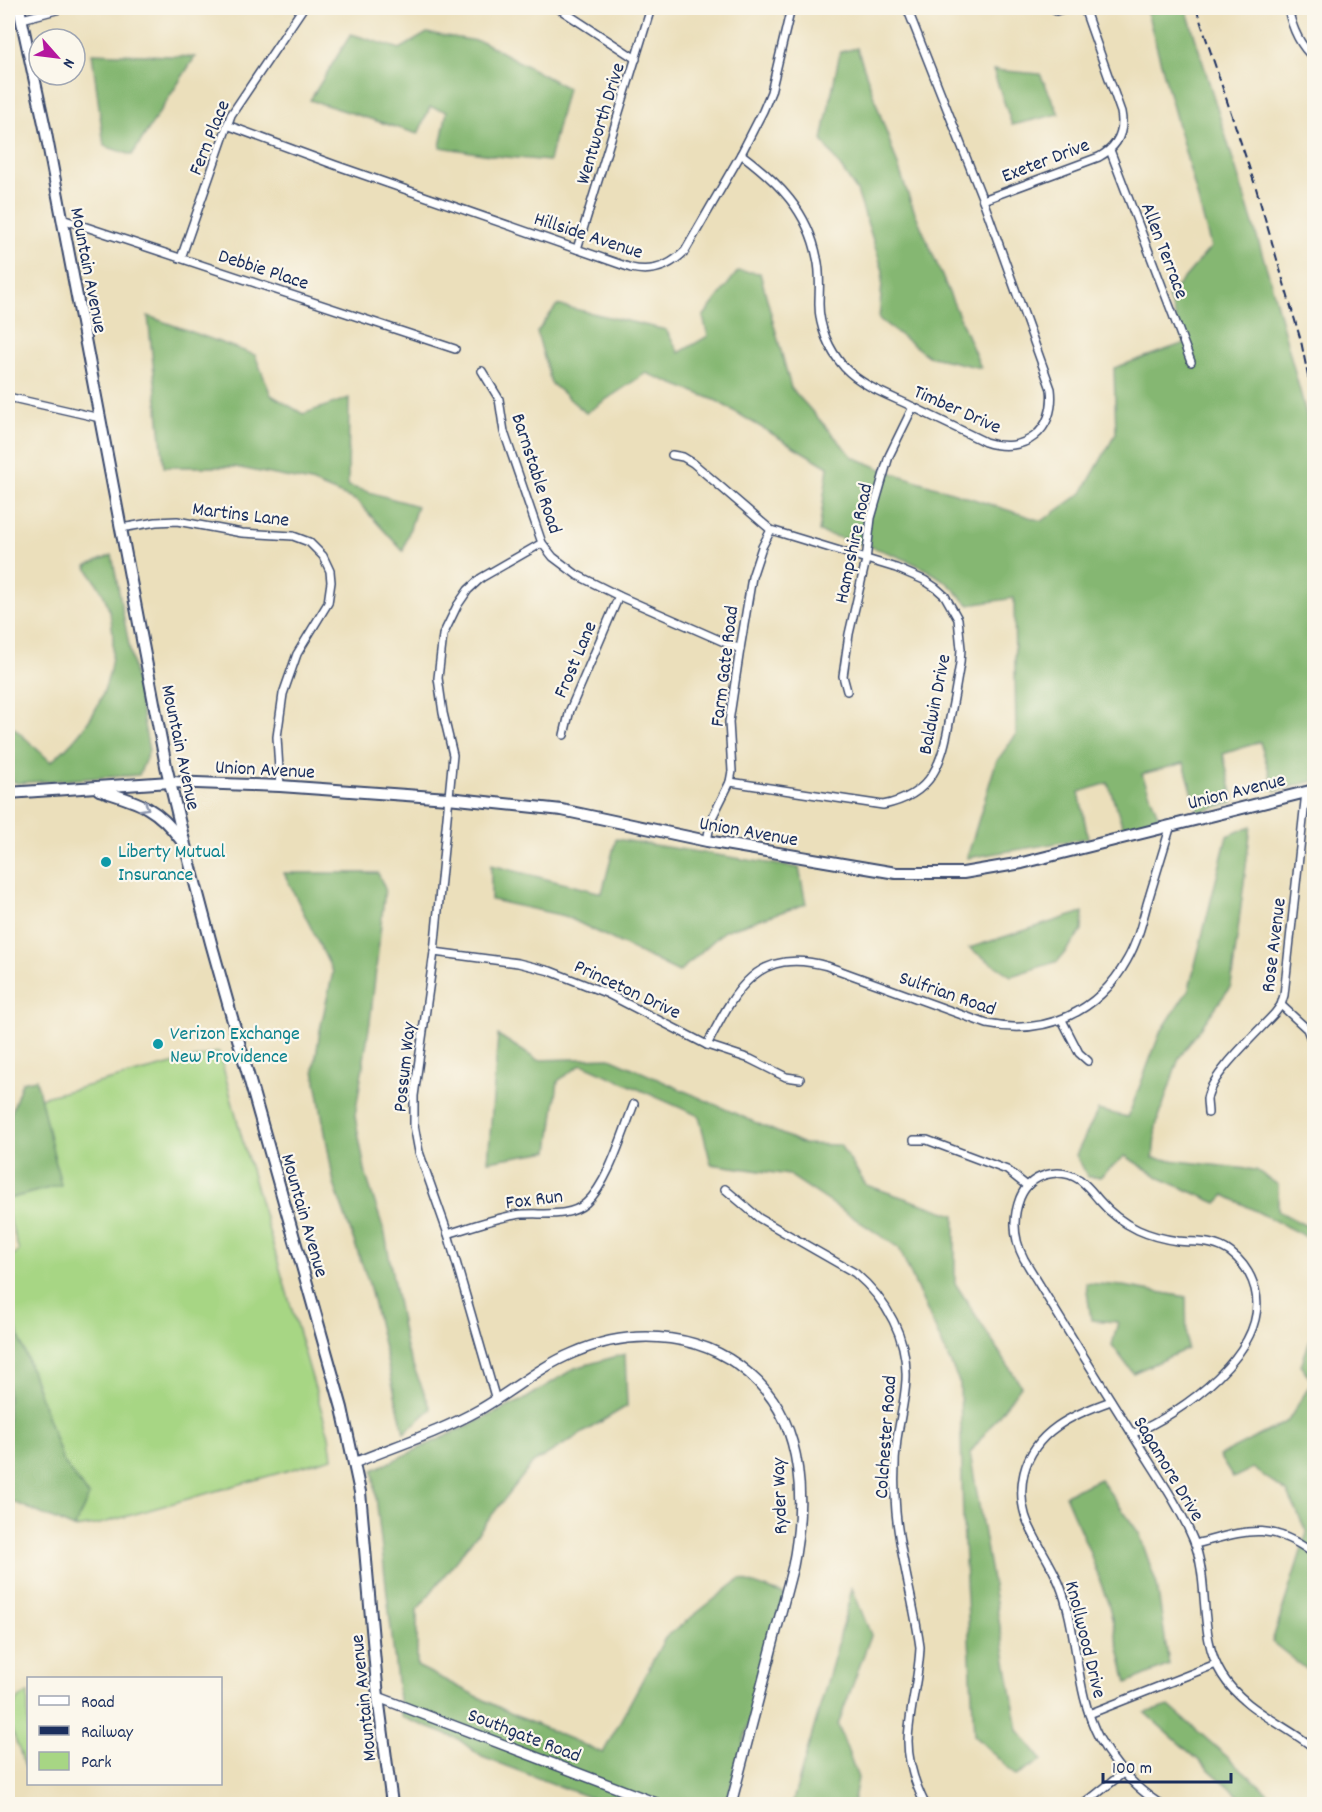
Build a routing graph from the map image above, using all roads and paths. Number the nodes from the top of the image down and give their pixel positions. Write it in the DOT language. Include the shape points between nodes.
graph roads {
  1 [pos="64,8"];
  2 [pos="303,8"];
  3 [pos="558,8"];
  4 [pos="651,8"];
  5 [pos="791,8"];
  6 [pos="907,8"];
  7 [pos="1067,8"];
  8 [pos="1084,8"];
  9 [pos="1288,8"];
  10 [pos="1056,11"];
  11 [pos="20,13"];
  12 [pos="1314,58"];
  13 [pos="636,59"];
  14 [pos="226,125"];
  15 [pos="1110,150"];
  16 [pos="741,154"];
  17 [pos="982,200"];
  18 [pos="62,219"];
  19 [pos="577,249"];
  20 [pos="181,258"];
  21 [pos="455,349"];
  22 [pos="1191,362"];
  23 [pos="482,371"];
  24 [pos="8,397"];
  25 [pos="913,407"];
  26 [pos="100,418"];
  27 [pos="672,455"];
  28 [pos="121,528"];
  29 [pos="771,530"];
  30 [pos="542,543"];
  31 [pos="866,560"];
  32 [pos="619,596"];
  33 [pos="740,649"];
  34 [pos="848,691"];
  35 [pos="564,735"];
  36 [pos="170,782"];
  37 [pos="730,782"];
  38 [pos="280,786"];
  39 [pos="93,788"];
  40 [pos="1310,791"];
  41 [pos="8,793"];
  42 [pos="448,798"];
  43 [pos="1171,825"];
  44 [pos="707,841"];
  45 [pos="185,845"];
  46 [pos="434,952"];
  47 [pos="1281,1005"];
  48 [pos="1062,1020"];
  49 [pos="707,1045"];
  50 [pos="1314,1047"];
  51 [pos="1088,1061"];
  52 [pos="800,1080"];
  53 [pos="634,1104"];
  54 [pos="1208,1113"];
  55 [pos="914,1140"];
  56 [pos="1027,1186"];
  57 [pos="725,1189"];
  58 [pos="448,1234"];
  59 [pos="496,1400"];
  60 [pos="1111,1401"];
  61 [pos="1132,1434"];
  62 [pos="354,1463"];
  63 [pos="1195,1544"];
  64 [pos="1314,1554"];
  65 [pos="1216,1664"];
  66 [pos="378,1697"];
  67 [pos="1089,1714"];
  68 [pos="1314,1748"];
  69 [pos="1123,1773"];
  70 [pos="392,1804"];
  71 [pos="659,1804"];
  72 [pos="731,1804"];
  73 [pos="925,1804"];
  74 [pos="1084,1804"];
  75 [pos="1160,1804"];
  1 -- 11 [label="street"];
  2 -- 14 [label="street, Fern Place"];
  3 -- 13 [label="street"];
  4 -- 13 [label="street, Wentworth Drive"];
  5 -- 16 [label="street, Hillside Avenue" via="771,92"];
  6 -- 17 [label="street, Timber Drive"];
  7 -- 10 [label="street"];
  8 -- 15 [label="street, Exeter Drive" via="1121,112 1120,135"];
  9 -- 12 [label="street" via="1299,41"];
  11 -- 18 [label="main road, Mountain Avenue"];
  13 -- 19 [label="street, Wentworth Drive"];
  14 -- 19 [label="street, Hillside Avenue"];
  14 -- 20 [label="street, Fern Place"];
  15 -- 17 [label="street, Exeter Drive"];
  15 -- 22 [label="street, Allen Terrace"];
  16 -- 19 [label="street, Hillside Avenue" via="691,242 674,262 654,270 638,270"];
  16 -- 25 [label="street, Timber Drive" via="785,192 809,230 819,267 822,325 834,353 862,382"];
  17 -- 25 [label="street, Timber Drive" via="1051,389 1050,413 1033,437 1006,446 985,442"];
  18 -- 20 [label="street, Debbie Place"];
  18 -- 26 [label="main road, Mountain Avenue"];
  20 -- 21 [label="street, Debbie Place"];
  23 -- 30 [label="street, Barnstable Road" via="498,399 504,432"];
  24 -- 26 [label="street"];
  25 -- 31 [label="street, Hampshire Road" via="889,456 871,518"];
  26 -- 28 [label="main road, Mountain Avenue"];
  27 -- 29 [label="street, Baldwin Drive" via="693,463"];
  28 -- 36 [label="main road, Mountain Avenue"];
  28 -- 38 [label="street, Martins Lane" via="177,521 242,533 293,536 309,542 323,556 330,571 328,600 297,654 283,694 278,737"];
  29 -- 31 [label="street, Baldwin Drive"];
  29 -- 33 [label="street, Farm Gate Road" via="752,577"];
  30 -- 32 [label="street, Barnstable Road" via="565,568"];
  30 -- 42 [label="street, Possum Way" via="481,578 468,590 443,635 438,678 453,755"];
  31 -- 34 [label="street, Hampshire Road" via="843,676"];
  31 -- 37 [label="street, Baldwin Drive" via="924,580 945,596 958,619 960,663 945,750 932,777 910,796 883,805"];
  32 -- 33 [label="street, Barnstable Road"];
  32 -- 35 [label="street, Frost Lane" via="570,710"];
  33 -- 37 [label="street, Farm Gate Road" via="729,722"];
  36 -- 38 [label="main road, Union Avenue"];
  36 -- 39 [label="main road, Union Avenue"];
  36 -- 45 [label="main road, Mountain Avenue"];
  37 -- 44 [label="street, Farm Gate Road" via="717,807"];
  38 -- 42 [label="main road, Union Avenue"];
  39 -- 41 [label="main road, Union Avenue"];
  39 -- 45 [label="main road, one-way" via="142,803 170,825"];
  40 -- 43 [label="main road, Union Avenue"];
  40 -- 47 [label="street, Rose Avenue"];
  42 -- 44 [label="main road, Union Avenue" via="562,810"];
  42 -- 46 [label="street, Possum Way"];
  43 -- 44 [label="main road, Union Avenue" via="1012,865 941,874 873,870"];
  43 -- 48 [label="street, Sulfrian Road" via="1127,961 1101,993"];
  45 -- 62 [label="main road, Mountain Avenue"];
  46 -- 49 [label="street, Princeton Drive" via="550,971 606,993"];
  46 -- 58 [label="street, Possum Way" via="414,1096 414,1125 419,1152"];
  47 -- 50 [label="street" via="1307,1029"];
  47 -- 54 [label="street, Rose Avenue" via="1214,1083"];
  48 -- 49 [label="street, Sulfrian Road" via="1029,1028 987,1024 827,966 785,962 742,984"];
  48 -- 51 [label="street" via="1079,1053"];
  49 -- 52 [label="street, Princeton Drive"];
  53 -- 58 [label="street, Fox Run" via="605,1176 577,1210 518,1215"];
  55 -- 56 [label="street" via="927,1140 1007,1170"];
  56 -- 60 [label="street, Sagamore Drive" via="1019,1200 1015,1223 1020,1253"];
  56 -- 61 [label="street" via="1049,1174 1074,1177 1127,1224 1162,1238 1203,1241 1222,1248 1243,1264 1253,1282 1257,1301 1255,1321 1234,1358 1185,1406"];
  57 -- 73 [label="street, Colchester Road" via="759,1218 861,1277 883,1302 901,1339 906,1379 897,1440 896,1512 920,1647 908,1740 910,1763"];
  58 -- 59 [label="street, Possum Way"];
  59 -- 62 [label="street, Ryder Way" via="452,1423"];
  59 -- 72 [label="street, Ryder Way" via="572,1353 608,1341 650,1338 693,1342 724,1354 763,1386 780,1411 797,1464 796,1550"];
  60 -- 61 [label="street, Sagamore Drive"];
  60 -- 67 [label="street, Knollwood Drive" via="1073,1417 1040,1439 1027,1463 1022,1490 1028,1526 1065,1605"];
  61 -- 63 [label="street, Sagamore Drive" via="1183,1516"];
  62 -- 66 [label="main road, Mountain Avenue" via="360,1492"];
  63 -- 64 [label="street" via="1257,1531 1280,1533"];
  63 -- 65 [label="street, Sagamore Drive"];
  65 -- 67 [label="street"];
  65 -- 68 [label="street, Sagamore Drive" via="1245,1701"];
  66 -- 70 [label="main road, Mountain Avenue"];
  66 -- 71 [label="street, Southgate Road"];
  67 -- 69 [label="street, Knollwood Drive" via="1106,1750"];
  69 -- 74 [label="street"];
  69 -- 75 [label="street, Knollwood Drive"];
}
